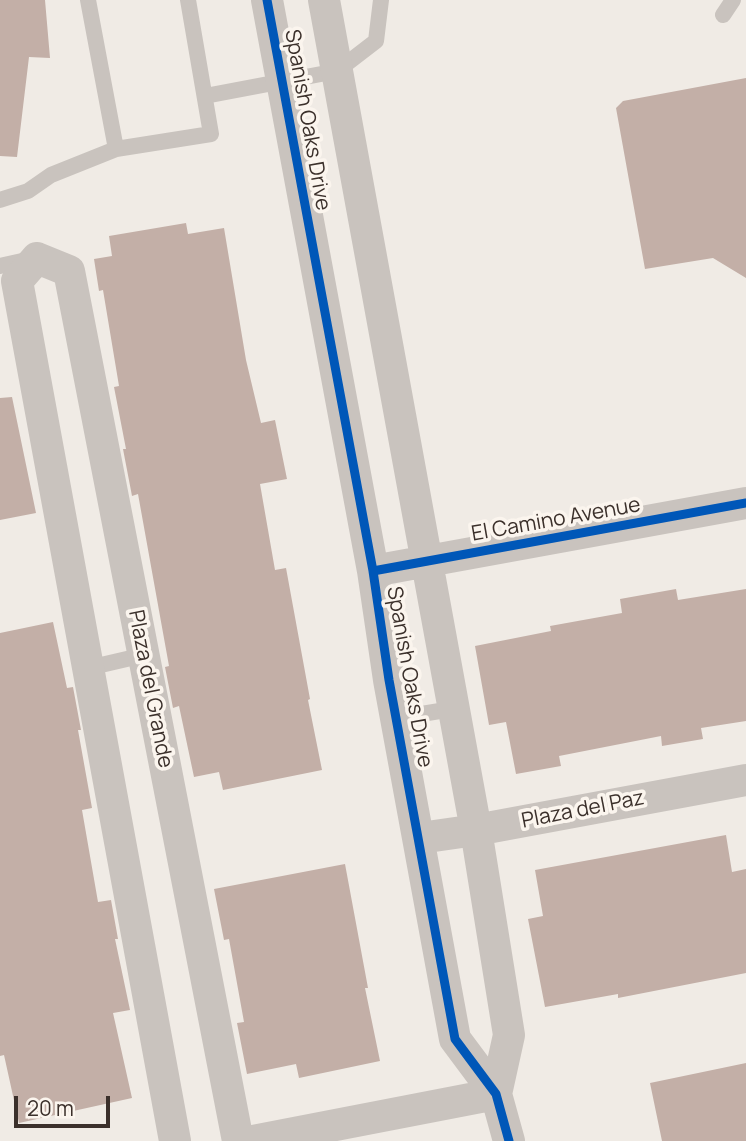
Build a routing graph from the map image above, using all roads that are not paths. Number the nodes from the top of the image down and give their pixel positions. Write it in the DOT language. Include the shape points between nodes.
graph roads {
  1 [pos="88,0"];
  2 [pos="188,0"];
  3 [pos="267,0"];
  4 [pos="324,0"];
  5 [pos="381,0"];
  6 [pos="733,0"];
  7 [pos="723,15"];
  8 [pos="337,71"];
  9 [pos="282,82"];
  10 [pos="205,96"];
  11 [pos="117,149"];
  12 [pos="0,200"];
  13 [pos="35,250"];
  14 [pos="0,266"];
  15 [pos="746,503"];
  16 [pos="426,562"];
  17 [pos="373,571"];
  18 [pos="144,655"];
  19 [pos="88,668"];
  20 [pos="453,709"];
  21 [pos="397,718"];
  22 [pos="746,780"];
  23 [pos="476,830"];
  24 [pos="420,838"];
  25 [pos="496,1094"];
  26 [pos="175,1141"];
  27 [pos="237,1141"];
  28 [pos="253,1141"];
  29 [pos="509,1141"];
  1 -- 11 [label="lane"];
  2 -- 10 [label="lane"];
  3 -- 9 [label="street, Spanish Oaks Drive"];
  4 -- 8 [label="street, Spanish Oaks Drive"];
  5 -- 8 [label="lane" via="376,41"];
  6 -- 7 [label="lane"];
  8 -- 9 [label="lane"];
  8 -- 16 [label="street, Spanish Oaks Drive"];
  9 -- 10 [label="lane"];
  9 -- 17 [label="street, Spanish Oaks Drive"];
  10 -- 11 [label="lane" via="211,134"];
  11 -- 12 [label="lane"];
  13 -- 14 [label="lane"];
  13 -- 18 [label="street, Plaza del Grande" via="69,271"];
  13 -- 19 [label="street" via="17,281"];
  15 -- 16 [label="street, El Camino Avenue"];
  16 -- 17 [label="street, El Camino Avenue"];
  16 -- 20 [label="street, Spanish Oaks Drive"];
  17 -- 21 [label="street, Spanish Oaks Drive"];
  18 -- 19 [label="lane"];
  18 -- 27 [label="street, Plaza del Grande"];
  19 -- 26 [label="street"];
  20 -- 21 [label="lane"];
  20 -- 23 [label="street, Spanish Oaks Drive"];
  21 -- 24 [label="street, Spanish Oaks Drive"];
  22 -- 23 [label="street, Plaza del Paz"];
  23 -- 24 [label="street, Plaza del Paz"];
  23 -- 25 [label="street, Spanish Oaks Drive" via="509,1035"];
  24 -- 25 [label="street, Spanish Oaks Drive" via="455,1039"];
  25 -- 28 [label="street"];
  25 -- 29 [label="street, Spanish Oaks Drive"];
}
